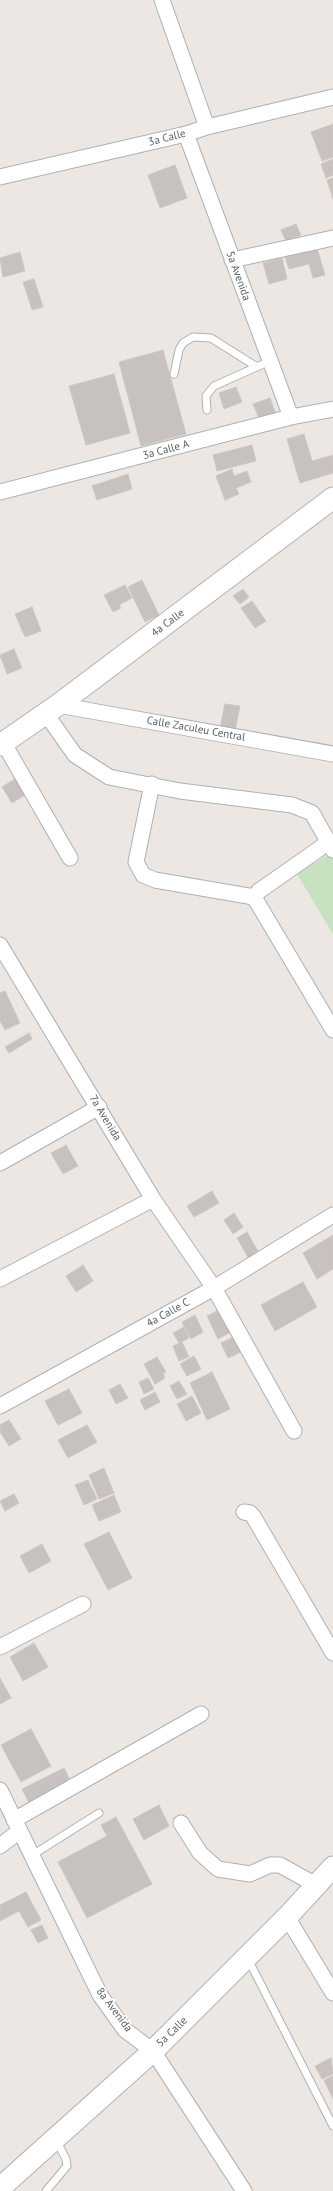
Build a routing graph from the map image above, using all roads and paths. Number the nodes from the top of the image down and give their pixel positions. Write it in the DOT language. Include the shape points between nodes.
graph roads {
  1 [pos="162,0"];
  2 [pos="333,97"];
  3 [pos="207,127"];
  4 [pos="186,134"];
  5 [pos="0,177"];
  6 [pos="333,238"];
  7 [pos="232,260"];
  8 [pos="263,364"];
  9 [pos="174,374"];
  10 [pos="207,410"];
  11 [pos="333,410"];
  12 [pos="291,417"];
  13 [pos="0,492"];
  14 [pos="333,498"];
  15 [pos="52,710"];
  16 [pos="2,744"];
  17 [pos="333,754"];
  18 [pos="152,784"];
  19 [pos="330,845"];
  20 [pos="70,858"];
  21 [pos="254,897"];
  22 [pos="0,945"];
  23 [pos="331,1022"];
  24 [pos="99,1107"];
  25 [pos="0,1163"];
  26 [pos="153,1199"];
  27 [pos="333,1215"];
  28 [pos="0,1279"];
  29 [pos="214,1288"];
  30 [pos="0,1406"];
  31 [pos="294,1431"];
  32 [pos="244,1512"];
  33 [pos="83,1604"];
  34 [pos="0,1647"];
  35 [pos="333,1653"];
  36 [pos="201,1714"];
  37 [pos="0,1790"];
  38 [pos="99,1813"];
  39 [pos="181,1823"];
  40 [pos="16,1826"];
  41 [pos="0,1846"];
  42 [pos="31,1856"];
  43 [pos="333,1866"];
  44 [pos="316,1885"];
  45 [pos="287,1917"];
  46 [pos="247,1957"];
  47 [pos="333,1993"];
  48 [pos="153,2051"];
  49 [pos="333,2126"];
  50 [pos="55,2138"];
  51 [pos="0,2188"];
  52 [pos="46,2191"];
  53 [pos="244,2191"];
  1 -- 3 [label="street"];
  2 -- 3 [label="street, 3a Calle"];
  3 -- 4 [label="street, 3a Calle"];
  4 -- 5 [label="street, 3a Calle"];
  4 -- 7 [label="street, 5a Avenida"];
  6 -- 7 [label="street"];
  7 -- 8 [label="street, 5a Avenida"];
  8 -- 9 [label="lane" via="211,338 193,337 179,350"];
  8 -- 10 [label="lane" via="214,386 206,396"];
  8 -- 12 [label="street, 5a Avenida"];
  11 -- 12 [label="street, 3a Calle A"];
  12 -- 13 [label="street, 3a Calle A"];
  14 -- 15 [label="main road, 4a Calle"];
  15 -- 16 [label="main road, 4a Calle"];
  15 -- 17 [label="street, Calle Zaculeu Central"];
  15 -- 18 [label="street" via="75,755 109,777"];
  16 -- 20 [label="street"];
  18 -- 19 [label="street" via="180,791 292,805 312,813"];
  18 -- 21 [label="street" via="136,862 143,876"];
  19 -- 21 [label="street" via="319,849"];
  21 -- 23 [label="street"];
  22 -- 24 [label="street, 7a Avenida"];
  24 -- 25 [label="street"];
  24 -- 26 [label="street, 7a Avenida"];
  26 -- 28 [label="street"];
  26 -- 29 [label="street, 7a Avenida"];
  27 -- 29 [label="street, 4a Calle C"];
  29 -- 30 [label="street, 4a Calle C"];
  29 -- 31 [label="street, 7a Avenida"];
  32 -- 35 [label="street" via="253,1516"];
  33 -- 34 [label="street"];
  36 -- 40 [label="street"];
  37 -- 40 [label="street, 8a Avenida"];
  38 -- 42 [label="lane"];
  39 -- 44 [label="street" via="200,1853 218,1869 250,1874 270,1864 280,1865"];
  40 -- 41 [label="street"];
  40 -- 42 [label="street, 8a Avenida"];
  42 -- 48 [label="street, 8a Avenida" via="100,1995 125,2030"];
  43 -- 44 [label="main road, 5a Calle"];
  44 -- 45 [label="main road, 5a Calle"];
  45 -- 46 [label="main road, 5a Calle"];
  45 -- 47 [label="street"];
  46 -- 48 [label="main road, 5a Calle"];
  46 -- 49 [label="lane"];
  48 -- 50 [label="main road, 5a Calle"];
  48 -- 53 [label="street, 8a Avenida"];
  50 -- 51 [label="main road, 5a Calle"];
  50 -- 52 [label="lane" via="67,2166"];
}
